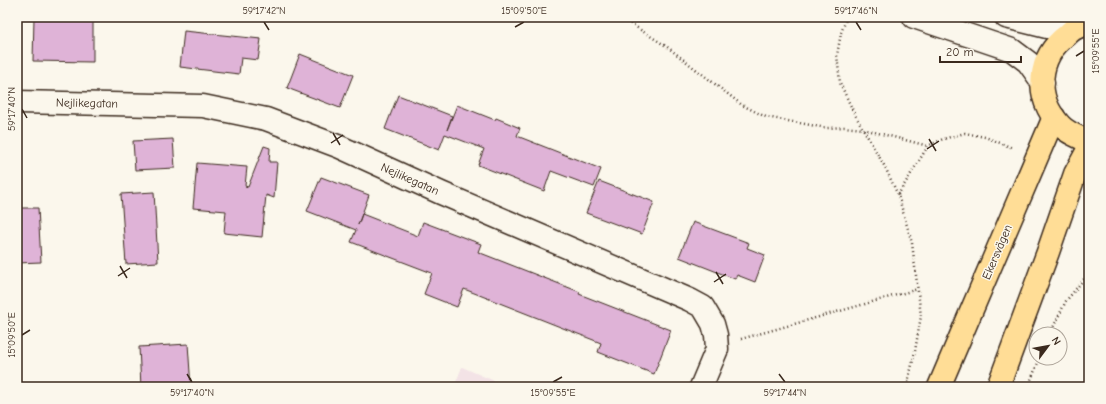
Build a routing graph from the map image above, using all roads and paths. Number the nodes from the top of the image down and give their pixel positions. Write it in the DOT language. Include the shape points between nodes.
graph roads {
  1 [pos="620,17"];
  2 [pos="847,17"];
  3 [pos="1006,17"];
  4 [pos="916,18"];
  5 [pos="1083,26"];
  6 [pos="1043,83"];
  7 [pos="17,102"];
  8 [pos="1054,117"];
  9 [pos="863,129"];
  10 [pos="1089,142"];
  11 [pos="928,146"];
  12 [pos="1089,148"];
  13 [pos="1015,149"];
  14 [pos="898,195"];
  15 [pos="1089,273"];
  16 [pos="918,289"];
  17 [pos="1054,326"];
  18 [pos="717,340"];
  19 [pos="1037,366"];
  20 [pos="701,387"];
  21 [pos="907,387"];
  22 [pos="939,387"];
  23 [pos="998,387"];
  24 [pos="1028,387"];
  1 -- 9 [label="path" via="666,46 742,105 766,117 827,128"];
  2 -- 9 [label="path" via="837,55 840,83"];
  3 -- 5 [label="street" via="1047,27"];
  4 -- 6 [label="street" via="1012,50 1028,62"];
  5 -- 6 [label="main road" via="1060,40 1048,55"];
  6 -- 8 [label="main road" via="1043,92"];
  7 -- 18 [label="street, Nejlikegatan" via="203,106 266,119 340,147 690,300 703,307 713,324"];
  8 -- 10 [label="main road" via="1060,125"];
  8 -- 22 [label="main road, Ekersvägen"];
  9 -- 11 [label="path"];
  9 -- 14 [label="path"];
  11 -- 13 [label="path" via="965,133 985,137"];
  11 -- 14 [label="path"];
  12 -- 23 [label="main road" via="1075,174"];
  14 -- 16 [label="path" via="912,242"];
  15 -- 17 [label="path" via="1066,301"];
  16 -- 18 [label="path" via="734,341"];
  16 -- 21 [label="path" via="921,316"];
  18 -- 20 [label="street, Nejlikegatan" via="717,349"];
  19 -- 24 [label="path"];
}
